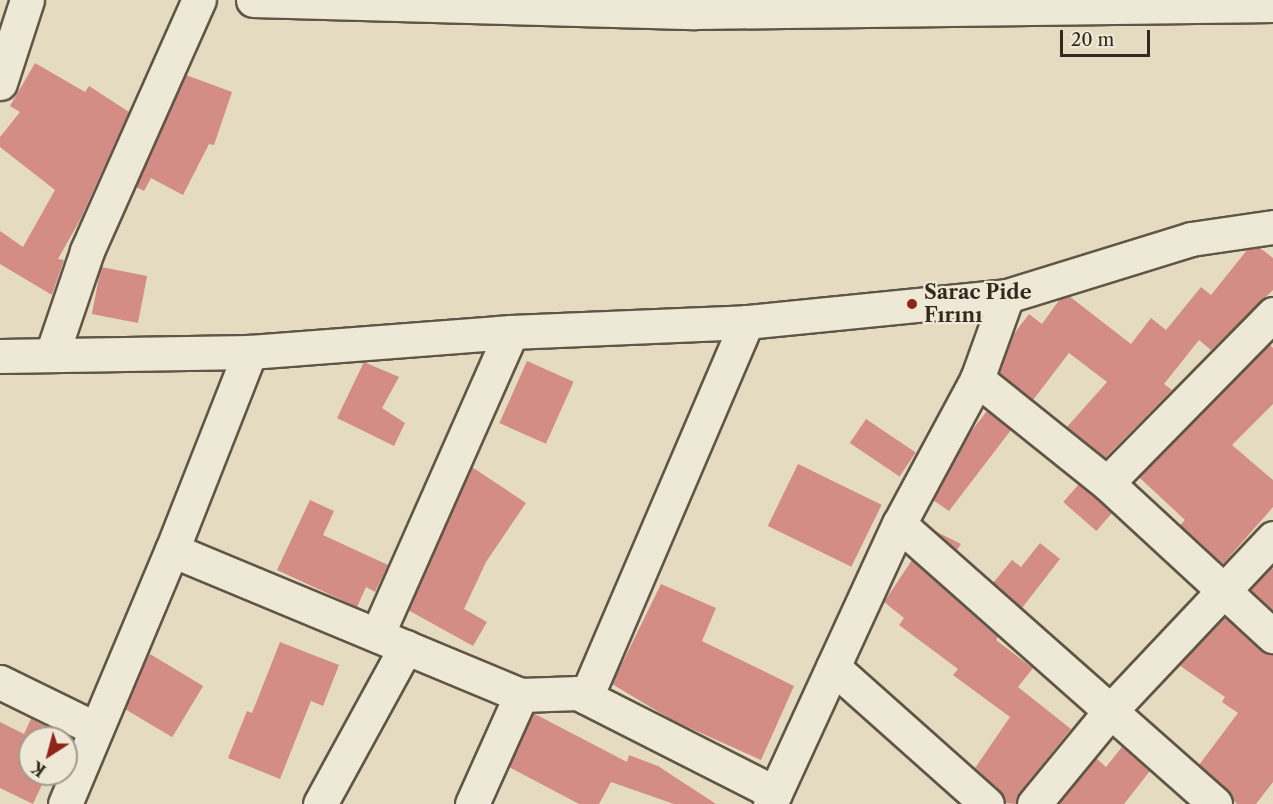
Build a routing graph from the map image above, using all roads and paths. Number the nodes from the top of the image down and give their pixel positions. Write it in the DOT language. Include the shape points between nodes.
graph roads {
  1 [pos="27,0"];
  2 [pos="199,0"];
  3 [pos="253,0"];
  4 [pos="1273,5"];
  5 [pos="0,83"];
  6 [pos="1273,227"];
  7 [pos="1007,296"];
  8 [pos="1273,314"];
  9 [pos="747,322"];
  10 [pos="511,332"];
  11 [pos="250,352"];
  12 [pos="52,354"];
  13 [pos="0,356"];
  14 [pos="977,379"];
  15 [pos="1107,483"];
  16 [pos="899,524"];
  17 [pos="1273,538"];
  18 [pos="172,550"];
  19 [pos="1222,589"];
  20 [pos="1273,636"];
  21 [pos="392,641"];
  22 [pos="832,668"];
  23 [pos="0,682"];
  24 [pos="521,695"];
  25 [pos="586,697"];
  26 [pos="1112,709"];
  27 [pos="96,729"];
  28 [pos="773,799"];
  29 [pos="65,804"];
  30 [pos="320,804"];
  31 [pos="472,804"];
  32 [pos="987,804"];
  33 [pos="1034,804"];
  34 [pos="1215,804"];
  1 -- 5 [label="street"];
  2 -- 12 [label="street" via="87,251"];
  3 -- 4 [label="street" via="695,12"];
  6 -- 7 [label="street" via="1191,239"];
  7 -- 9 [label="street"];
  7 -- 14 [label="street"];
  8 -- 15 [label="street"];
  9 -- 10 [label="street"];
  9 -- 25 [label="street"];
  10 -- 11 [label="street"];
  10 -- 21 [label="street"];
  11 -- 12 [label="street"];
  11 -- 18 [label="street"];
  12 -- 13 [label="street"];
  14 -- 15 [label="street"];
  14 -- 16 [label="street"];
  15 -- 19 [label="street"];
  16 -- 22 [label="street"];
  16 -- 26 [label="street"];
  17 -- 19 [label="street"];
  18 -- 21 [label="street"];
  18 -- 27 [label="street"];
  19 -- 20 [label="street"];
  19 -- 26 [label="street"];
  21 -- 24 [label="street"];
  21 -- 30 [label="street"];
  22 -- 28 [label="street"];
  22 -- 32 [label="street"];
  23 -- 27 [label="street"];
  24 -- 25 [label="street" via="578,693"];
  24 -- 31 [label="street"];
  25 -- 28 [label="street"];
  26 -- 33 [label="street"];
  26 -- 34 [label="street"];
  27 -- 29 [label="street"];
}
